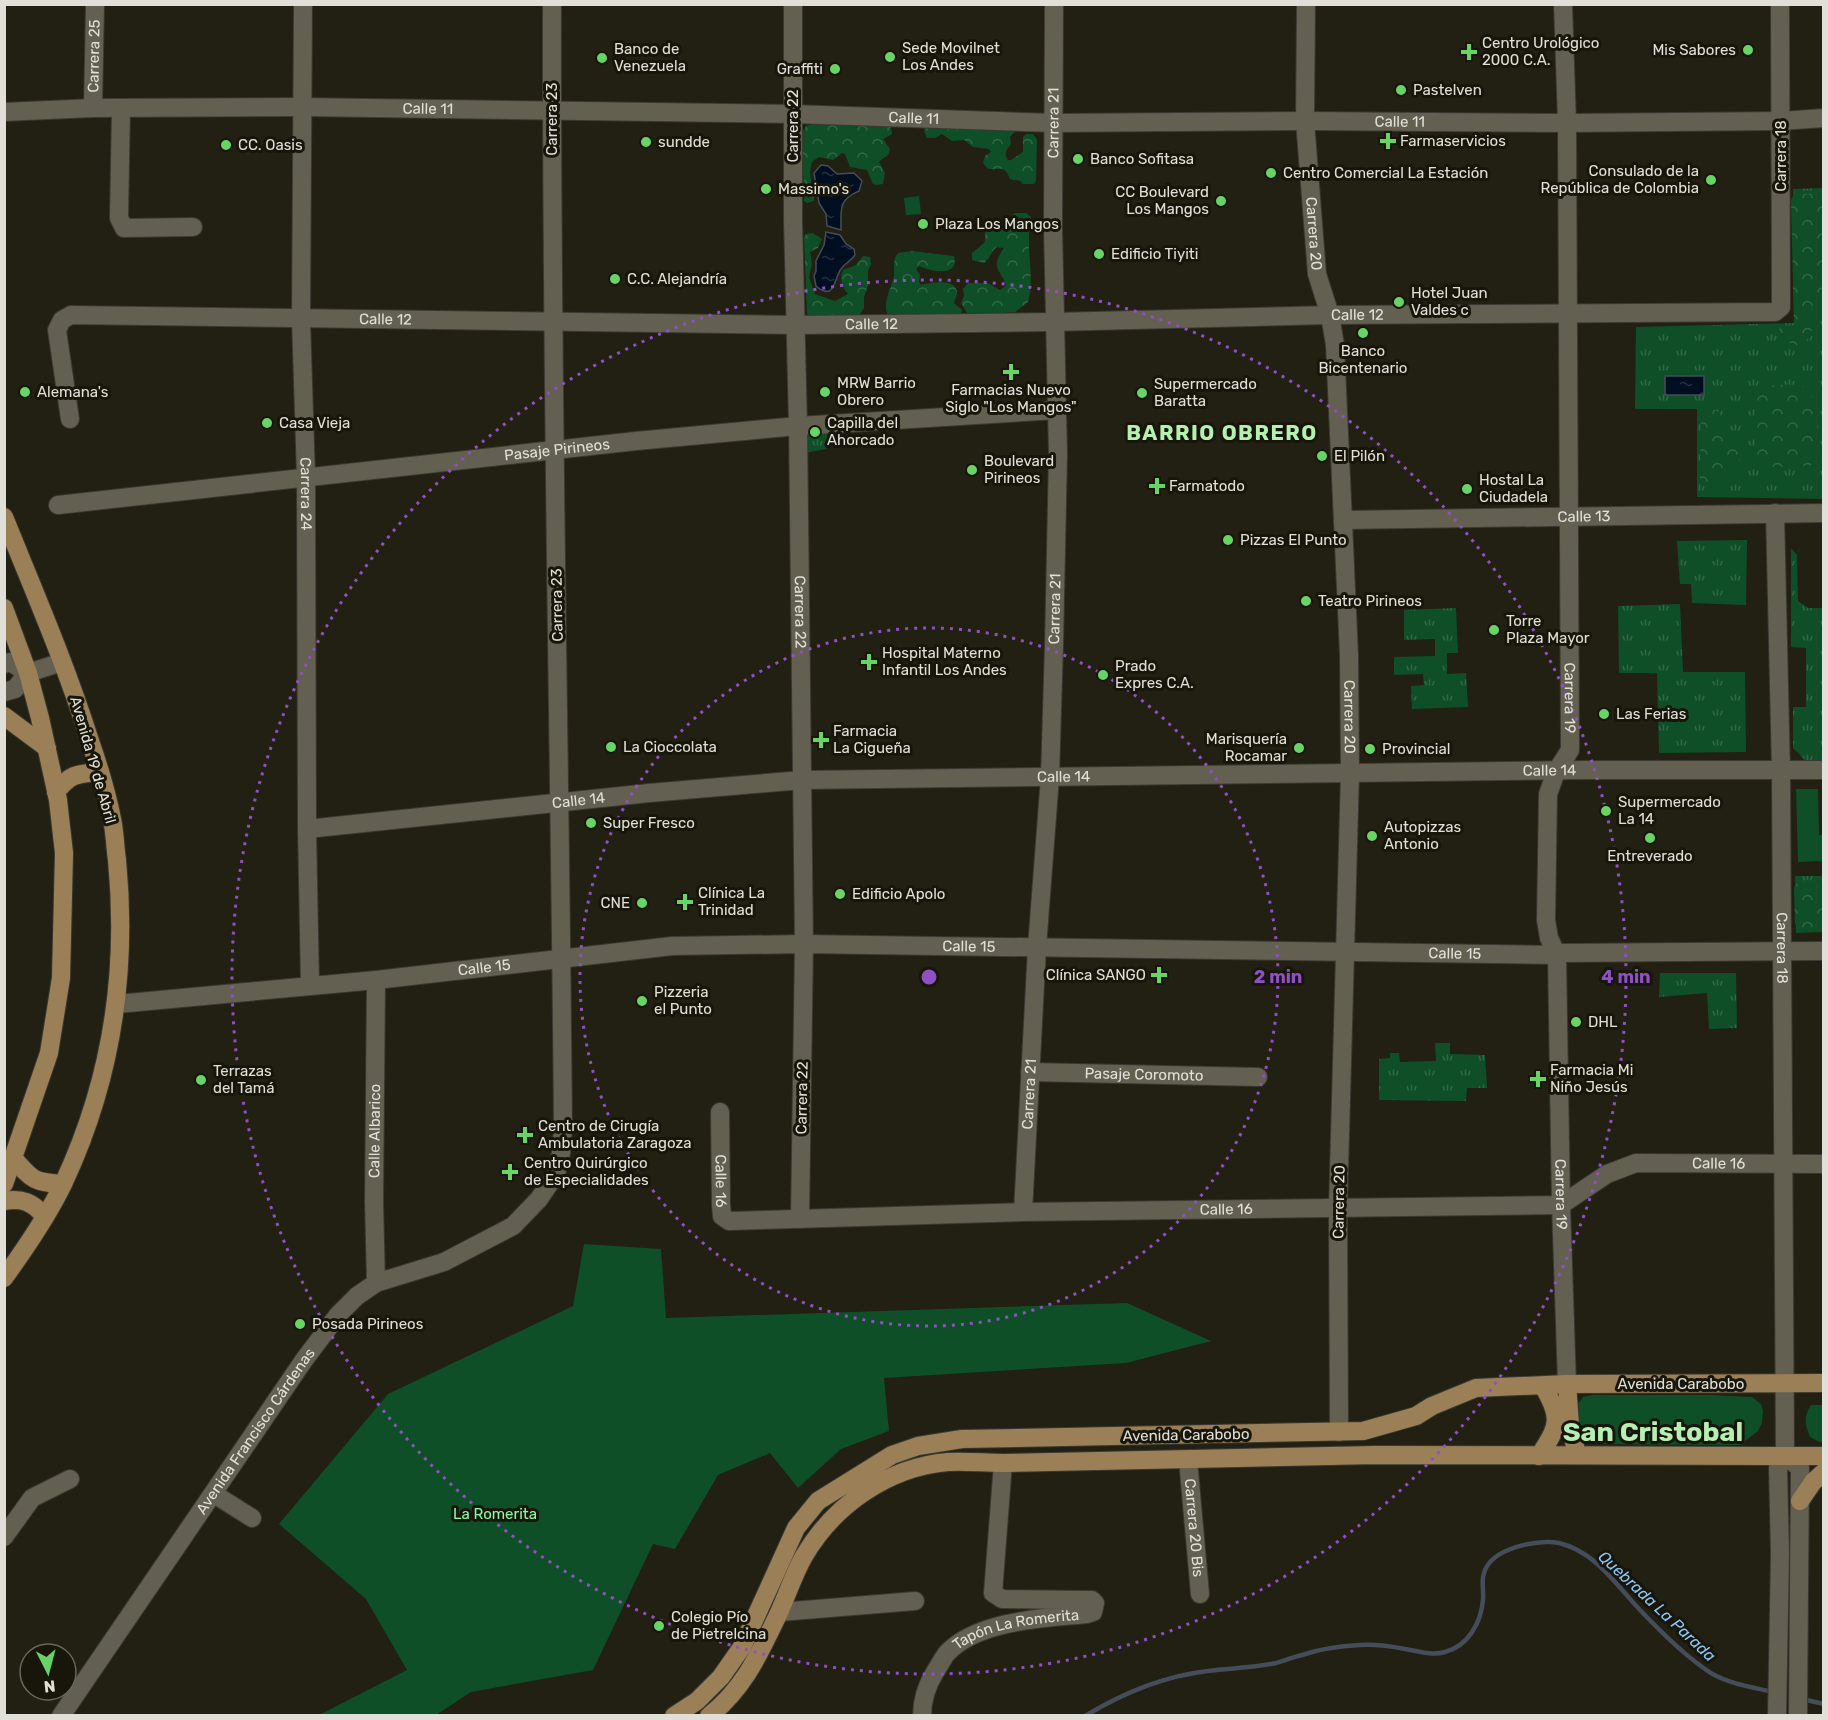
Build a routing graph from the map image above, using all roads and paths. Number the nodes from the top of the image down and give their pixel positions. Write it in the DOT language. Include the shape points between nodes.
graph roads {
  1 [pos="95,4"];
  2 [pos="303,4"];
  3 [pos="552,4"];
  4 [pos="793,4"];
  5 [pos="1054,4"];
  6 [pos="1306,4"];
  7 [pos="1563,4"];
  8 [pos="1780,4"];
  9 [pos="302,107"];
  10 [pos="93,108"];
  11 [pos="121,108"];
  12 [pos="552,110"];
  13 [pos="4,112"];
  14 [pos="793,114"];
  15 [pos="1824,118"];
  16 [pos="1305,121"];
  17 [pos="1781,121"];
  18 [pos="1054,123"];
  19 [pos="1567,123"];
  20 [pos="193,227"];
  21 [pos="1781,307"];
  22 [pos="1567,313"];
  23 [pos="1330,315"];
  24 [pos="301,319"];
  25 [pos="1054,322"];
  26 [pos="552,323"];
  27 [pos="796,325"];
  28 [pos="1057,410"];
  29 [pos="70,419"];
  30 [pos="798,426"];
  31 [pos="554,451"];
  32 [pos="306,477"];
  33 [pos="58,506"];
  34 [pos="1775,513"];
  35 [pos="1824,513"];
  36 [pos="1568,516"];
  37 [pos="4,517"];
  38 [pos="1344,520"];
  39 [pos="6,618"];
  40 [pos="62,662"];
  41 [pos="4,664"];
  42 [pos="28,674"];
  43 [pos="4,692"];
  44 [pos="4,716"];
  45 [pos="47,748"];
  46 [pos="1824,770"];
  47 [pos="1781,771"];
  48 [pos="100,772"];
  49 [pos="1556,772"];
  50 [pos="1350,773"];
  51 [pos="1050,777"];
  52 [pos="802,780"];
  53 [pos="57,792"];
  54 [pos="561,802"];
  55 [pos="307,829"];
  56 [pos="804,944"];
  57 [pos="1037,947"];
  58 [pos="1346,951"];
  59 [pos="1783,951"];
  60 [pos="1824,951"];
  61 [pos="1557,955"];
  62 [pos="562,958"];
  63 [pos="376,980"];
  64 [pos="310,984"];
  65 [pos="117,1004"];
  66 [pos="1030,1072"];
  67 [pos="1258,1077"];
  68 [pos="720,1112"];
  69 [pos="14,1159"];
  70 [pos="1783,1164"];
  71 [pos="1824,1164"];
  72 [pos="4,1184"];
  73 [pos="63,1184"];
  74 [pos="539,1199"];
  75 [pos="4,1200"];
  76 [pos="1561,1205"];
  77 [pos="1338,1207"];
  78 [pos="1023,1212"];
  79 [pos="44,1216"];
  80 [pos="800,1219"];
  81 [pos="4,1278"];
  82 [pos="376,1283"];
  83 [pos="1785,1383"];
  84 [pos="1824,1383"];
  85 [pos="1567,1384"];
  86 [pos="1543,1386"];
  87 [pos="1339,1432"];
  88 [pos="1577,1455"];
  89 [pos="1539,1456"];
  90 [pos="1785,1456"];
  91 [pos="1824,1456"];
  92 [pos="1188,1460"];
  93 [pos="1003,1463"];
  94 [pos="1824,1472"];
  95 [pos="70,1479"];
  96 [pos="214,1494"];
  97 [pos="1800,1501"];
  98 [pos="252,1518"];
  99 [pos="4,1537"];
  100 [pos="1200,1594"];
  101 [pos="915,1601"];
  102 [pos="780,1612"];
  103 [pos="61,1716"];
  104 [pos="674,1716"];
  105 [pos="709,1716"];
  106 [pos="922,1716"];
  107 [pos="1777,1716"];
  108 [pos="1798,1716"];
  1 -- 10 [label="street, Carrera 25"];
  2 -- 9 [label="street, Carrera 24"];
  3 -- 12 [label="street, Carrera 23"];
  4 -- 14 [label="street, Carrera 22"];
  5 -- 18 [label="street, Carrera 21"];
  6 -- 16 [label="street, Carrera 20"];
  7 -- 19 [label="street, Carrera 19"];
  8 -- 17 [label="street, Carrera 18"];
  9 -- 11 [label="street, Calle 11"];
  9 -- 12 [label="street, Calle 11"];
  9 -- 24 [label="street, Carrera 24"];
  10 -- 11 [label="street, Calle 11"];
  10 -- 13 [label="street, Calle 11"];
  11 -- 20 [label="street" via="121,224 124,228"];
  12 -- 14 [label="street, Calle 11"];
  12 -- 26 [label="street, Carrera 23"];
  14 -- 18 [label="street, Calle 11"];
  14 -- 27 [label="street, Carrera 22"];
  15 -- 17 [label="street, Calle 11"];
  16 -- 18 [label="street, Calle 11"];
  16 -- 19 [label="street, Calle 11"];
  16 -- 23 [label="street, Carrera 20" via="1317,274"];
  17 -- 19 [label="street, Calle 11"];
  17 -- 21 [label="street, Carrera 18"];
  18 -- 25 [label="street, Carrera 21"];
  19 -- 22 [label="street, Carrera 19"];
  21 -- 22 [label="street, Calle 12" via="1775,312 1757,313"];
  22 -- 23 [label="street, Calle 12"];
  22 -- 36 [label="street, Carrera 19"];
  23 -- 25 [label="street, Calle 12"];
  23 -- 38 [label="street, Carrera 20"];
  24 -- 26 [label="street, Calle 12"];
  24 -- 29 [label="street, Calle 12" via="71,315 62,320 57,330"];
  24 -- 32 [label="street, Carrera 24"];
  25 -- 27 [label="street, Calle 12"];
  25 -- 28 [label="street, Carrera 21"];
  26 -- 27 [label="street, Calle 12"];
  26 -- 31 [label="street, Carrera 23"];
  27 -- 30 [label="street, Carrera 22"];
  28 -- 30 [label="street, Pasaje Pirineos"];
  28 -- 51 [label="street, Carrera 21"];
  30 -- 31 [label="street, Pasaje Pirineos"];
  30 -- 52 [label="street, Carrera 22"];
  31 -- 32 [label="street, Pasaje Pirineos"];
  31 -- 54 [label="street, Carrera 23"];
  32 -- 33 [label="street, Pasaje Pirineos"];
  32 -- 55 [label="street, Carrera 24"];
  34 -- 35 [label="street, Calle 13"];
  34 -- 36 [label="street, Calle 13"];
  34 -- 47 [label="street, Carrera 18"];
  36 -- 38 [label="street, Calle 13"];
  36 -- 49 [label="street, Carrera 19" via="1570,750"];
  37 -- 40 [label="main road, Avenida 19 de Abril"];
  38 -- 50 [label="street, Carrera 20"];
  39 -- 42 [label="main road"];
  40 -- 42 [label="street"];
  40 -- 48 [label="main road, Avenida 19 de Abril"];
  41 -- 42 [label="street" via="10,662"];
  42 -- 43 [label="street" via="15,689"];
  42 -- 45 [label="main road"];
  44 -- 45 [label="main road"];
  45 -- 53 [label="main road"];
  46 -- 47 [label="street, Calle 14"];
  47 -- 49 [label="street, Calle 14"];
  47 -- 59 [label="street, Carrera 18"];
  48 -- 53 [label="main road" via="76,774"];
  48 -- 65 [label="main road, Avenida 19 de Abril" via="112,820 119,888"];
  49 -- 50 [label="street, Calle 14"];
  49 -- 61 [label="street, Carrera 19" via="1548,794 1546,920"];
  50 -- 51 [label="street, Calle 14"];
  50 -- 58 [label="street, Carrera 20"];
  51 -- 52 [label="street, Calle 14"];
  51 -- 57 [label="street, Carrera 21"];
  52 -- 54 [label="street, Calle 14"];
  52 -- 56 [label="street, Carrera 22"];
  53 -- 69 [label="main road" via="64,853 62,978 49,1053"];
  54 -- 55 [label="street, Calle 14"];
  54 -- 62 [label="street, Carrera 23"];
  55 -- 64 [label="street, Carrera 24"];
  56 -- 57 [label="street, Calle 15"];
  56 -- 62 [label="street, Calle 15" via="672,946"];
  56 -- 80 [label="street, Carrera 22"];
  57 -- 58 [label="street, Calle 15"];
  57 -- 66 [label="street, Carrera 21"];
  58 -- 61 [label="street, Calle 15"];
  58 -- 77 [label="street, Carrera 20"];
  59 -- 60 [label="street, Calle 15"];
  59 -- 61 [label="street, Calle 15"];
  59 -- 70 [label="street, Carrera 18"];
  61 -- 76 [label="street, Carrera 19"];
  62 -- 63 [label="street, Calle 15"];
  62 -- 74 [label="street, Carrera 23" via="561,1153 556,1174"];
  63 -- 64 [label="street, Calle 15"];
  63 -- 82 [label="street, Calle Albarico"];
  64 -- 65 [label="street, Calle 15"];
  65 -- 73 [label="main road, Avenida 19 de Abril" via="100,1084"];
  66 -- 67 [label="street, Pasaje Coromoto"];
  66 -- 78 [label="street, Carrera 21"];
  68 -- 80 [label="street, Calle 16" via="722,1216 729,1221"];
  69 -- 72 [label="main road"];
  69 -- 73 [label="main road" via="39,1182"];
  70 -- 71 [label="street, Calle 16"];
  70 -- 76 [label="street, Calle 16" via="1636,1163 1607,1174"];
  70 -- 83 [label="street, Carrera 18"];
  73 -- 79 [label="main road, Avenida 19 de Abril"];
  74 -- 82 [label="street, Avenida Francisco Cárdenas" via="513,1226 444,1262"];
  75 -- 79 [label="main road" via="27,1201"];
  76 -- 77 [label="street, Calle 16"];
  76 -- 85 [label="street, Carrera 19"];
  77 -- 78 [label="street, Calle 16"];
  77 -- 87 [label="street, Carrera 20"];
  78 -- 80 [label="street, Calle 16"];
  79 -- 81 [label="main road, Avenida 19 de Abril"];
  82 -- 96 [label="street, Avenida Francisco Cárdenas" via="338,1315"];
  83 -- 84 [label="main road, Avenida Carabobo"];
  83 -- 85 [label="main road, Avenida Carabobo"];
  83 -- 90 [label="street, Carrera 18"];
  85 -- 86 [label="main road, Avenida Carabobo"];
  85 -- 88 [label="main road"];
  86 -- 87 [label="main road, Avenida Carabobo" via="1476,1388 1398,1422 1363,1431"];
  86 -- 89 [label="main road" via="1554,1404 1556,1421 1554,1435"];
  87 -- 104 [label="main road, Avenida Carabobo" via="962,1439 892,1455 818,1501 796,1528 742,1647 721,1677 697,1701"];
  88 -- 89 [label="main road, Avenida Carabobo"];
  88 -- 90 [label="main road, Avenida Carabobo"];
  89 -- 92 [label="main road, Avenida Carabobo"];
  90 -- 91 [label="main road, Avenida Carabobo"];
  90 -- 97 [label="street" via="1800,1468"];
  90 -- 107 [label="street, Carrera 18" via="1778,1468"];
  92 -- 93 [label="main road, Avenida Carabobo"];
  92 -- 100 [label="street, Carrera 20 Bis"];
  93 -- 102 [label="main road, Avenida Carabobo" via="948,1462 912,1469 879,1482 834,1516 804,1557"];
  93 -- 106 [label="street, Tapón La Romerita" via="993,1593 1002,1599 1092,1600 1095,1608 1087,1614 1040,1618 986,1630 965,1639 947,1653 930,1682"];
  94 -- 97 [label="main road"];
  95 -- 99 [label="street" via="32,1498"];
  96 -- 98 [label="street"];
  96 -- 103 [label="street, Avenida Francisco Cárdenas"];
  97 -- 108 [label="street"];
  101 -- 102 [label="street"];
  102 -- 105 [label="main road, Avenida Carabobo" via="754,1666"];
}
